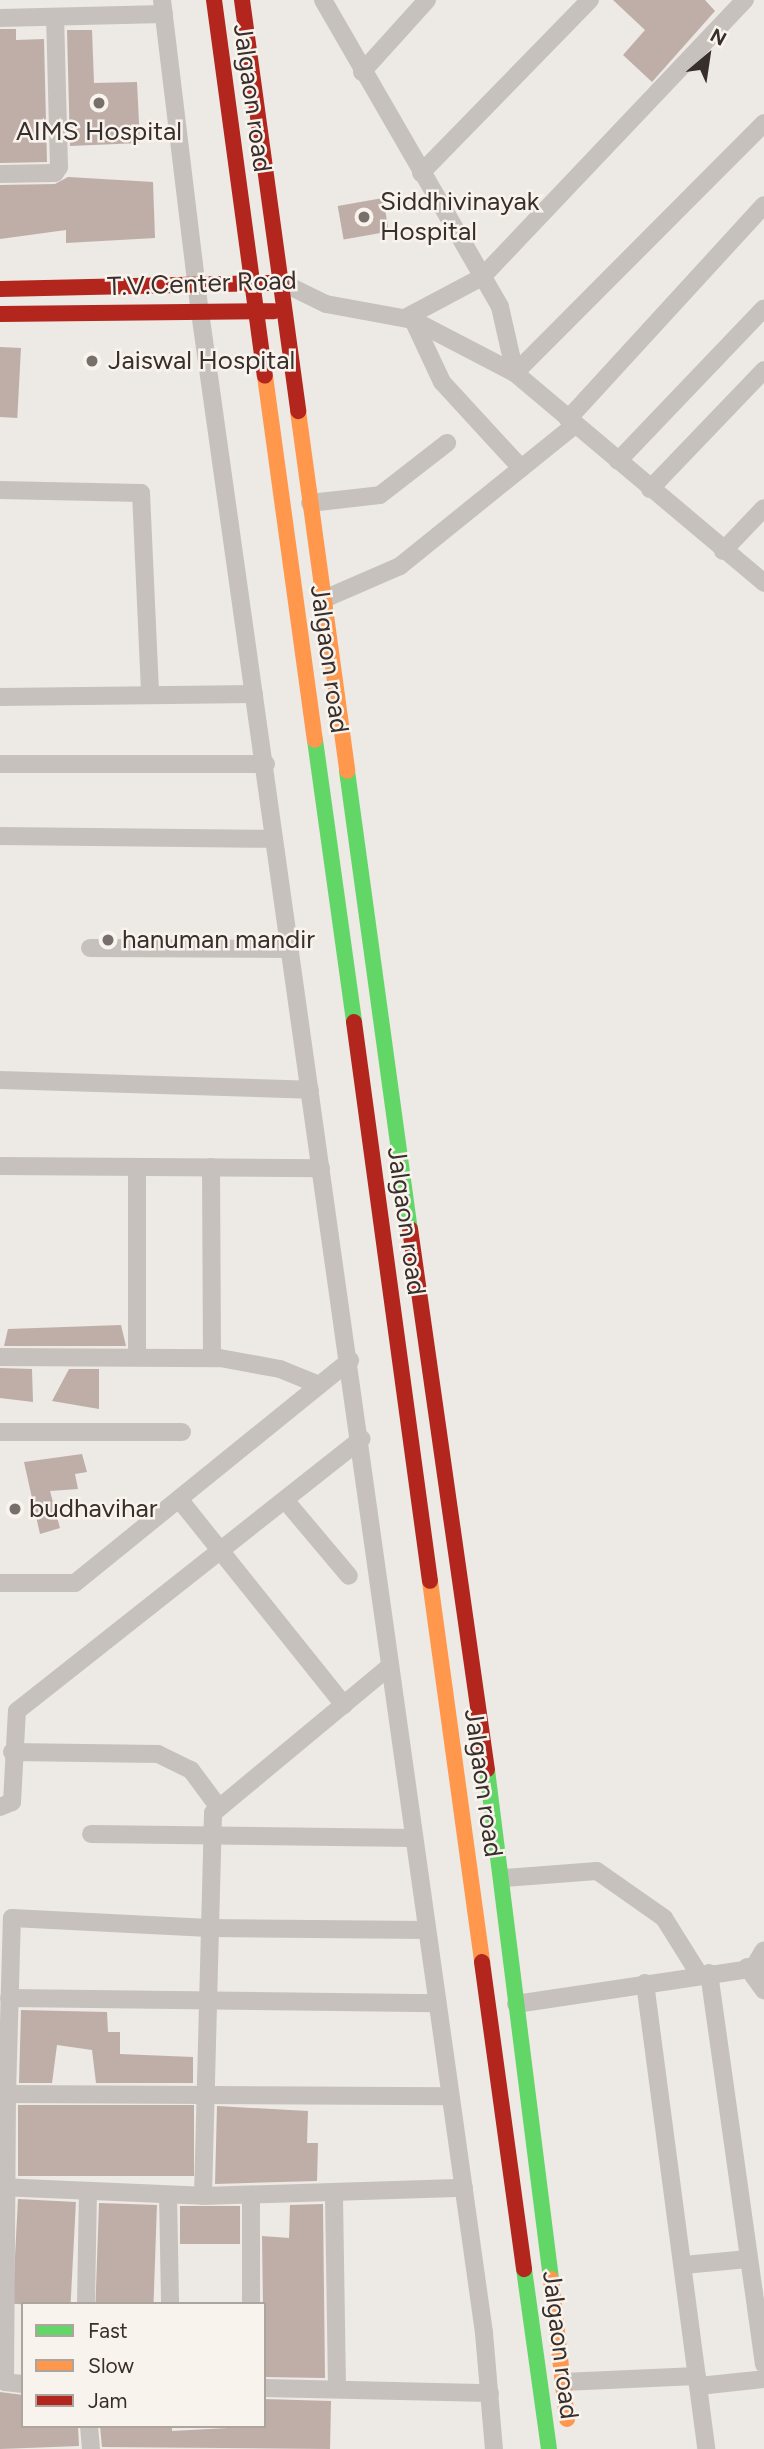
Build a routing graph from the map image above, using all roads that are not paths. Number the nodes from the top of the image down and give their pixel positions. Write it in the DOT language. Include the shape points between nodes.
graph roads {
  1 [pos="214,0"];
  2 [pos="242,0"];
  3 [pos="323,0"];
  4 [pos="427,0"];
  5 [pos="590,0"];
  6 [pos="745,0"];
  7 [pos="163,7"];
  8 [pos="55,17"];
  9 [pos="0,18"];
  10 [pos="362,72"];
  11 [pos="764,122"];
  12 [pos="421,173"];
  13 [pos="0,174"];
  14 [pos="764,205"];
  15 [pos="482,277"];
  16 [pos="281,282"];
  17 [pos="253,283"];
  18 [pos="197,285"];
  19 [pos="0,289"];
  20 [pos="326,304"];
  21 [pos="764,308"];
  22 [pos="257,311"];
  23 [pos="285,311"];
  24 [pos="200,312"];
  25 [pos="0,314"];
  26 [pos="409,319"];
  27 [pos="764,370"];
  28 [pos="515,373"];
  29 [pos="571,422"];
  30 [pos="447,443"];
  31 [pos="618,461"];
  32 [pos="521,468"];
  33 [pos="650,489"];
  34 [pos="0,490"];
  35 [pos="310,503"];
  36 [pos="764,508"];
  37 [pos="723,551"];
  38 [pos="764,583"];
  39 [pos="324,599"];
  40 [pos="254,694"];
  41 [pos="150,695"];
  42 [pos="0,697"];
  43 [pos="0,764"];
  44 [pos="266,764"];
  45 [pos="0,836"];
  46 [pos="274,839"];
  47 [pos="90,948"];
  48 [pos="290,949"];
  49 [pos="0,1080"];
  50 [pos="310,1090"];
  51 [pos="0,1166"];
  52 [pos="137,1167"];
  53 [pos="211,1167"];
  54 [pos="321,1167"];
  55 [pos="0,1357"];
  56 [pos="137,1357"];
  57 [pos="212,1358"];
  58 [pos="350,1360"];
  59 [pos="319,1385"];
  60 [pos="0,1432"];
  61 [pos="182,1432"];
  62 [pos="362,1439"];
  63 [pos="179,1499"];
  64 [pos="285,1500"];
  65 [pos="221,1551"];
  66 [pos="349,1576"];
  67 [pos="0,1583"];
  68 [pos="390,1666"];
  69 [pos="344,1705"];
  70 [pos="12,1752"];
  71 [pos="217,1805"];
  72 [pos="0,1807"];
  73 [pos="91,1834"];
  74 [pos="214,1835"];
  75 [pos="414,1838"];
  76 [pos="504,1878"];
  77 [pos="209,1928"];
  78 [pos="427,1930"];
  79 [pos="758,1962"];
  80 [pos="704,1974"];
  81 [pos="645,1983"];
  82 [pos="764,1990"];
  83 [pos="9,1998"];
  84 [pos="208,2003"];
  85 [pos="437,2003"];
  86 [pos="516,2004"];
  87 [pos="7,2094"];
  88 [pos="205,2094"];
  89 [pos="450,2096"];
  90 [pos="3,2187"];
  91 [pos="464,2188"];
  92 [pos="88,2193"];
  93 [pos="168,2195"];
  94 [pos="203,2196"];
  95 [pos="251,2196"];
  96 [pos="334,2196"];
  97 [pos="748,2259"];
  98 [pos="684,2265"];
  99 [pos="86,2302"];
  100 [pos="170,2302"];
  101 [pos="251,2302"];
  102 [pos="764,2364"];
  103 [pos="764,2379"];
  104 [pos="698,2381"];
  105 [pos="563,2382"];
  106 [pos="21,2384"];
  107 [pos="266,2388"];
  108 [pos="337,2389"];
  109 [pos="490,2393"];
  110 [pos="89,2428"];
  111 [pos="569,2436"];
  112 [pos="91,2449"];
  113 [pos="494,2449"];
  114 [pos="549,2449"];
  115 [pos="706,2449"];
  1 -- 17 [label="main road, Jalgaon road"];
  2 -- 16 [label="main road, Jalgaon road"];
  3 -- 10 [label="street"];
  4 -- 10 [label="street"];
  5 -- 12 [label="street"];
  6 -- 15 [label="street"];
  7 -- 8 [label="street"];
  7 -- 18 [label="street"];
  8 -- 9 [label="street"];
  8 -- 13 [label="street" via="59,167 55,173"];
  10 -- 12 [label="street"];
  11 -- 28 [label="street"];
  12 -- 15 [label="street"];
  14 -- 29 [label="street"];
  15 -- 26 [label="street"];
  15 -- 28 [label="street" via="500,307"];
  16 -- 17 [label="main road, T.V.Center Road"];
  16 -- 20 [label="street, T.V.Center Road"];
  16 -- 23 [label="main road, Jalgaon road"];
  17 -- 18 [label="main road, T.V.Center Road"];
  17 -- 22 [label="main road, Jalgaon road"];
  18 -- 19 [label="main road, T.V.Center Road"];
  18 -- 24 [label="street"];
  20 -- 23 [label="street, T.V.Center Road"];
  20 -- 26 [label="street"];
  21 -- 31 [label="street"];
  22 -- 23 [label="main road, T.V.Center Road"];
  22 -- 24 [label="main road, T.V.Center Road"];
  22 -- 114 [label="main road, Jalgaon road"];
  23 -- 35 [label="main road, Jalgaon road"];
  24 -- 25 [label="main road, T.V.Center Road"];
  24 -- 40 [label="street"];
  26 -- 28 [label="street"];
  26 -- 32 [label="street" via="442,382"];
  27 -- 33 [label="street"];
  28 -- 29 [label="street"];
  29 -- 31 [label="street"];
  29 -- 32 [label="street"];
  30 -- 35 [label="street" via="380,495"];
  31 -- 33 [label="street"];
  32 -- 39 [label="street" via="400,566"];
  33 -- 37 [label="street"];
  34 -- 41 [label="street" via="141,493"];
  35 -- 39 [label="main road, Jalgaon road"];
  36 -- 37 [label="street"];
  37 -- 38 [label="street"];
  39 -- 76 [label="main road, Jalgaon road" via="460,1598"];
  40 -- 41 [label="street"];
  40 -- 44 [label="street"];
  41 -- 42 [label="street"];
  43 -- 44 [label="street"];
  44 -- 46 [label="street"];
  45 -- 46 [label="street"];
  46 -- 48 [label="street"];
  47 -- 48 [label="street"];
  48 -- 50 [label="street"];
  49 -- 50 [label="street"];
  50 -- 54 [label="street"];
  51 -- 52 [label="street"];
  52 -- 53 [label="street"];
  52 -- 56 [label="street"];
  53 -- 54 [label="street"];
  53 -- 57 [label="street"];
  54 -- 58 [label="street"];
  55 -- 56 [label="street"];
  56 -- 57 [label="street"];
  57 -- 59 [label="street" via="281,1369"];
  58 -- 59 [label="street"];
  58 -- 62 [label="street"];
  59 -- 63 [label="street"];
  60 -- 61 [label="street"];
  62 -- 64 [label="street"];
  62 -- 68 [label="street"];
  63 -- 65 [label="street"];
  63 -- 67 [label="street" via="75,1583"];
  64 -- 65 [label="street"];
  64 -- 66 [label="street"];
  65 -- 69 [label="street"];
  65 -- 70 [label="street" via="17,1711"];
  68 -- 69 [label="street"];
  68 -- 75 [label="street"];
  69 -- 71 [label="street"];
  70 -- 71 [label="street" via="158,1754 191,1770"];
  70 -- 72 [label="street" via="12,1802"];
  71 -- 74 [label="street"];
  73 -- 74 [label="street"];
  74 -- 75 [label="street"];
  74 -- 77 [label="street"];
  75 -- 78 [label="street"];
  76 -- 80 [label="street" via="597,1871 664,1918"];
  76 -- 86 [label="main road, Jalgaon road"];
  77 -- 78 [label="street"];
  77 -- 83 [label="street" via="12,1918"];
  77 -- 84 [label="street"];
  78 -- 85 [label="street"];
  79 -- 80 [label="street"];
  79 -- 82 [label="street"];
  80 -- 81 [label="street"];
  80 -- 97 [label="street"];
  81 -- 86 [label="street"];
  81 -- 98 [label="street"];
  83 -- 84 [label="street"];
  83 -- 87 [label="street"];
  84 -- 85 [label="street"];
  84 -- 88 [label="street"];
  85 -- 89 [label="street"];
  86 -- 105 [label="main road, Jalgaon road"];
  87 -- 88 [label="street"];
  87 -- 90 [label="street"];
  88 -- 89 [label="street"];
  88 -- 94 [label="street"];
  89 -- 91 [label="street"];
  90 -- 92 [label="street"];
  90 -- 106 [label="street" via="5,2382"];
  91 -- 96 [label="street"];
  91 -- 109 [label="street"];
  92 -- 93 [label="street"];
  92 -- 99 [label="street"];
  93 -- 94 [label="street"];
  93 -- 100 [label="street"];
  94 -- 95 [label="street"];
  95 -- 96 [label="street"];
  95 -- 101 [label="street"];
  96 -- 108 [label="street"];
  97 -- 98 [label="street"];
  97 -- 102 [label="street"];
  98 -- 104 [label="street"];
  103 -- 104 [label="street"];
  104 -- 105 [label="street"];
  104 -- 115 [label="street"];
  105 -- 111 [label="main road, Jalgaon road"];
  107 -- 108 [label="street"];
  108 -- 109 [label="street"];
  109 -- 113 [label="street"];
  110 -- 112 [label="street"];
}
